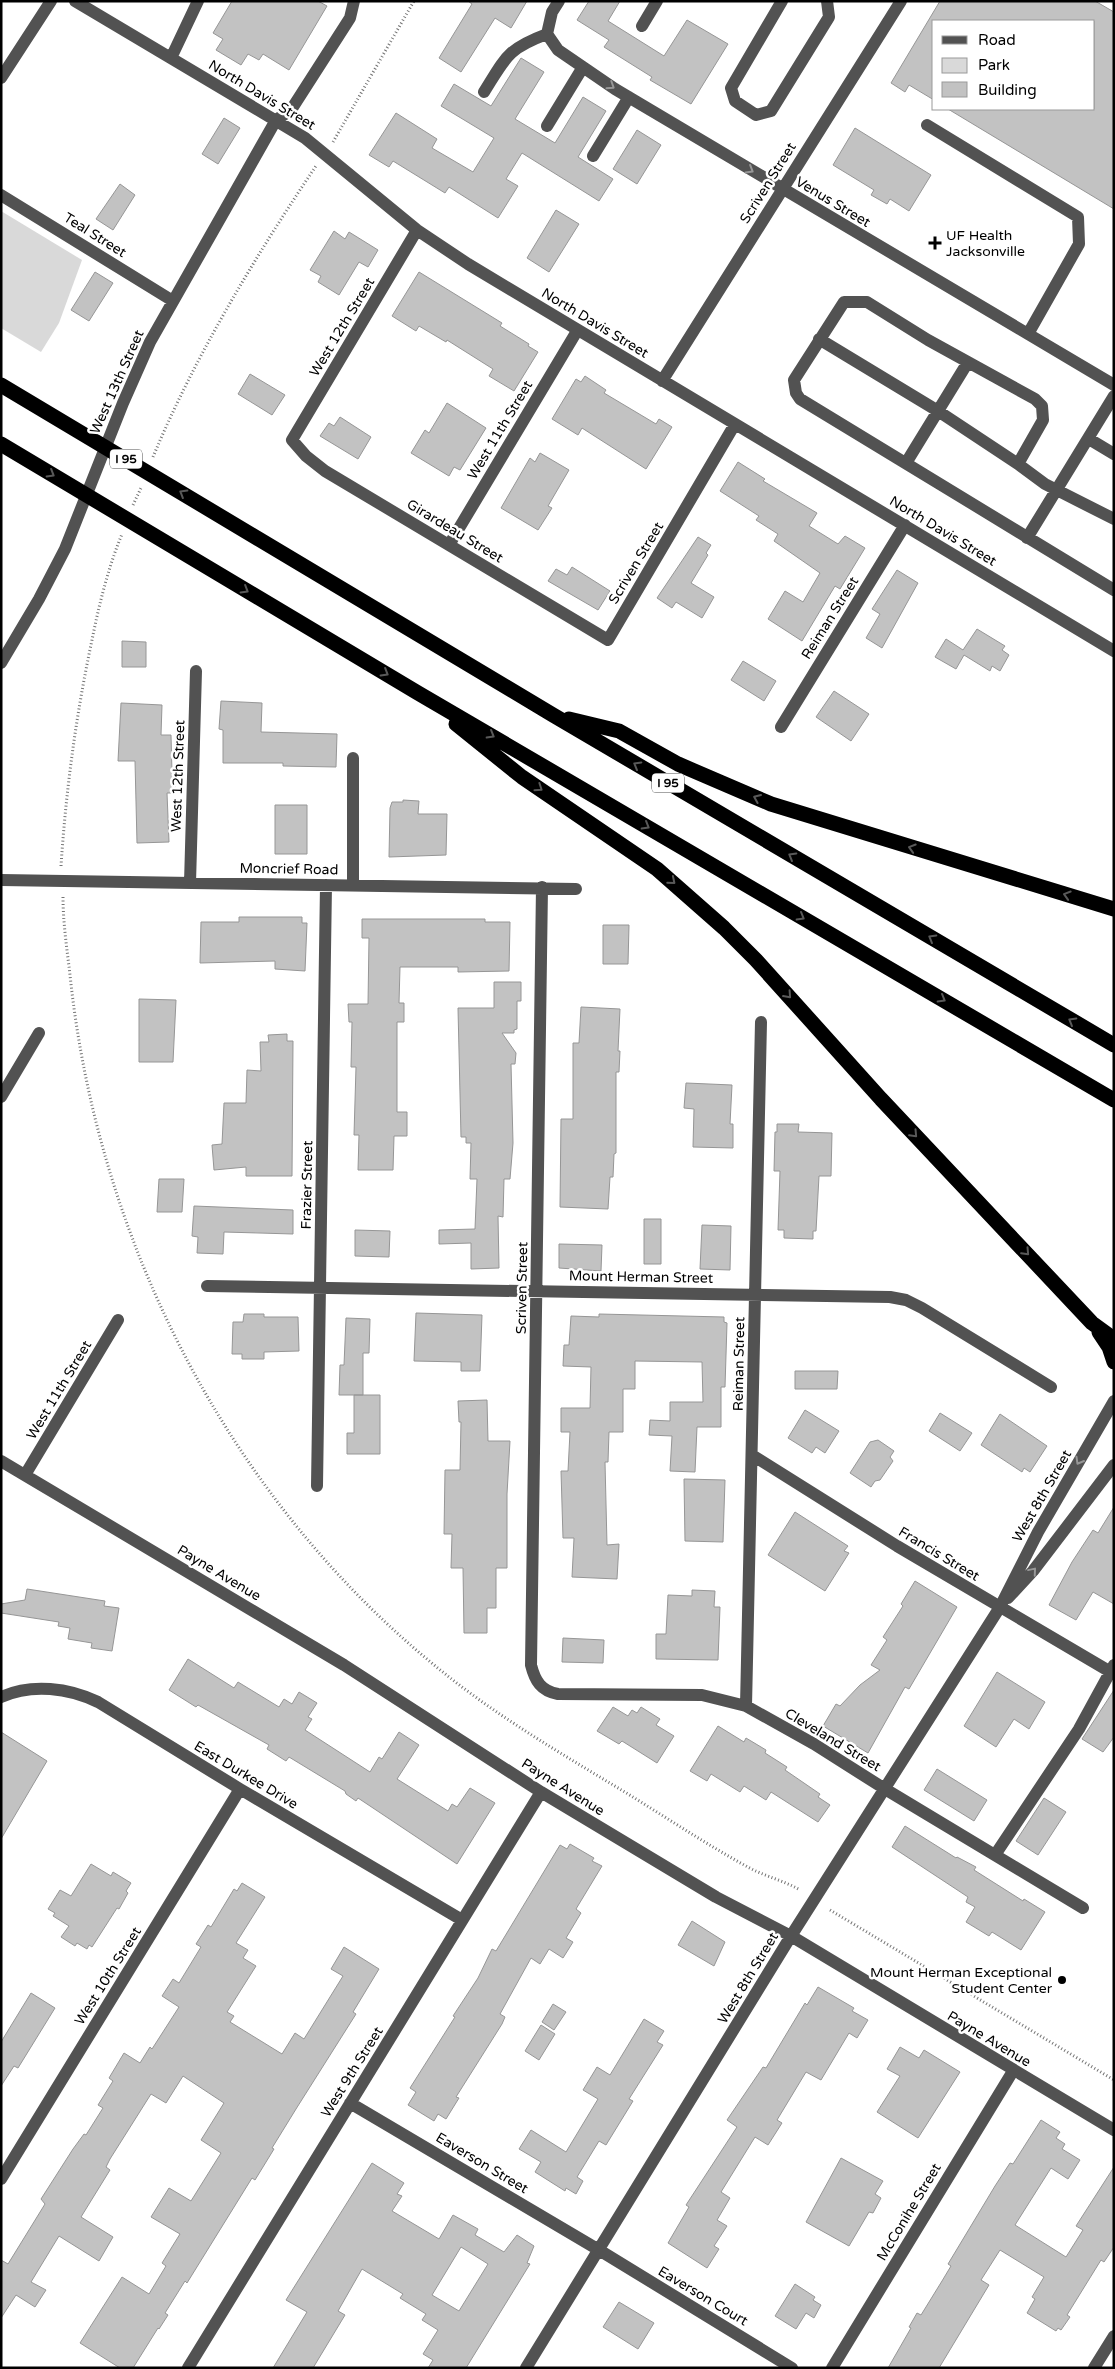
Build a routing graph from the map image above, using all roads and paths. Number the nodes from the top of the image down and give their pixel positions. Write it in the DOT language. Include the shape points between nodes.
graph roads {
  1 [pos="51,1"];
  2 [pos="75,1"];
  3 [pos="198,1"];
  4 [pos="354,1"];
  5 [pos="414,1"];
  6 [pos="558,1"];
  7 [pos="657,1"];
  8 [pos="782,1"];
  9 [pos="827,1"];
  10 [pos="901,1"];
  11 [pos="642,26"];
  12 [pos="547,34"];
  13 [pos="171,58"];
  14 [pos="583,67"];
  15 [pos="1,78"];
  16 [pos="484,92"];
  17 [pos="630,97"];
  18 [pos="276,120"];
  19 [pos="927,125"];
  20 [pos="546,126"];
  21 [pos="330,146"];
  22 [pos="594,156"];
  23 [pos="318,163"];
  24 [pos="782,190"];
  25 [pos="1,195"];
  26 [pos="417,230"];
  27 [pos="173,301"];
  28 [pos="577,331"];
  29 [pos="1028,334"];
  30 [pos="819,339"];
  31 [pos="968,362"];
  32 [pos="662,381"];
  33 [pos="1,385"];
  34 [pos="1114,385"];
  35 [pos="1114,396"];
  36 [pos="938,411"];
  37 [pos="735,424"];
  38 [pos="1089,439"];
  39 [pos="292,440"];
  40 [pos="5,447"];
  41 [pos="1114,454"];
  42 [pos="152,461"];
  43 [pos="906,463"];
  44 [pos="1018,464"];
  45 [pos="144,479"];
  46 [pos="1057,490"];
  47 [pos="130,514"];
  48 [pos="1114,519"];
  49 [pos="905,525"];
  50 [pos="122,532"];
  51 [pos="1027,538"];
  52 [pos="449,545"];
  53 [pos="1114,590"];
  54 [pos="608,640"];
  55 [pos="6,642"];
  56 [pos="1114,651"];
  57 [pos="1,663"];
  58 [pos="196,671"];
  59 [pos="418,693"];
  60 [pos="553,715"];
  61 [pos="781,727"];
  62 [pos="353,758"];
  63 [pos="61,867"];
  64 [pos="1,880"];
  65 [pos="190,883"];
  66 [pos="326,885"];
  67 [pos="353,885"];
  68 [pos="542,888"];
  69 [pos="576,889"];
  70 [pos="1114,909"];
  71 [pos="761,1022"];
  72 [pos="40,1033"];
  73 [pos="1114,1046"];
  74 [pos="1,1097"];
  75 [pos="1114,1100"];
  76 [pos="207,1286"];
  77 [pos="320,1287"];
  78 [pos="536,1290"];
  79 [pos="755,1294"];
  80 [pos="118,1320"];
  81 [pos="1092,1323"];
  82 [pos="1114,1339"];
  83 [pos="1114,1362"];
  84 [pos="1051,1387"];
  85 [pos="1114,1401"];
  86 [pos="752,1455"];
  87 [pos="1,1461"];
  88 [pos="1114,1465"];
  89 [pos="25,1475"];
  90 [pos="317,1486"];
  91 [pos="1000,1607"];
  92 [pos="1112,1670"];
  93 [pos="540,1686"];
  94 [pos="3,1696"];
  95 [pos="746,1706"];
  96 [pos="240,1789"];
  97 [pos="885,1789"];
  98 [pos="541,1792"];
  99 [pos="995,1855"];
  100 [pos="1082,1908"];
  101 [pos="830,1910"];
  102 [pos="462,1920"];
  103 [pos="791,1936"];
  104 [pos="1012,2071"];
  105 [pos="1114,2080"];
  106 [pos="350,2103"];
  107 [pos="1114,2130"];
  108 [pos="1,2179"];
  109 [pos="599,2250"];
  110 [pos="1114,2336"];
  111 [pos="188,2368"];
  112 [pos="526,2368"];
  113 [pos="792,2368"];
  114 [pos="832,2368"];
  115 [pos="1094,2368"];
  1 -- 15 [label="street"];
  2 -- 13 [label="street, North Davis Street"];
  3 -- 13 [label="street"];
  4 -- 18 [label="street" via="350,18 291,110"];
  5 -- 21 [label="path"];
  6 -- 12 [label="street"];
  7 -- 11 [label="street"];
  8 -- 9 [label="street" via="731,88 735,101 756,115 771,110 776,103 829,17"];
  10 -- 24 [label="street, Scriven Street"];
  12 -- 14 [label="street, Venus Street" via="558,50"];
  12 -- 16 [label="street" via="523,43 508,54"];
  13 -- 18 [label="street, North Davis Street"];
  14 -- 17 [label="street, Venus Street, one-way"];
  14 -- 20 [label="street"];
  17 -- 22 [label="street"];
  17 -- 24 [label="street, Venus Street, one-way"];
  18 -- 26 [label="street, North Davis Street" via="305,138"];
  18 -- 27 [label="street, West 13th Street"];
  19 -- 29 [label="street" via="1078,217 1079,244"];
  23 -- 42 [label="path" via="232,302 189,381"];
  24 -- 29 [label="street, Venus Street"];
  24 -- 32 [label="street, Scriven Street"];
  25 -- 27 [label="street, Teal Street"];
  26 -- 28 [label="street, North Davis Street"];
  26 -- 39 [label="street, West 12th Street"];
  27 -- 55 [label="street, West 13th Street" via="134,376 65,549 39,599"];
  28 -- 32 [label="street, North Davis Street"];
  28 -- 52 [label="street, West 11th Street"];
  29 -- 34 [label="street, Venus Street"];
  30 -- 31 [label="street" via="844,302 868,302"];
  30 -- 36 [label="street"];
  30 -- 43 [label="street" via="794,380 800,399"];
  31 -- 36 [label="street"];
  31 -- 44 [label="street" via="1042,406 1043,420"];
  32 -- 37 [label="street, North Davis Street"];
  60 -- 33 [label="highway, I 95, one-way"];
  35 -- 38 [label="street"];
  36 -- 43 [label="street"];
  36 -- 44 [label="street"];
  37 -- 49 [label="street, North Davis Street"];
  37 -- 54 [label="street, Scriven Street"];
  38 -- 41 [label="street"];
  38 -- 46 [label="street"];
  39 -- 52 [label="street, Girardeau Street" via="325,471"];
  40 -- 59 [label="highway, one-way"];
  43 -- 51 [label="street"];
  44 -- 46 [label="street"];
  45 -- 47 [label="path"];
  46 -- 48 [label="street"];
  46 -- 51 [label="street"];
  49 -- 56 [label="street, North Davis Street"];
  49 -- 61 [label="street, Reiman Street"];
  50 -- 63 [label="path" via="99,607 82,684 71,753"];
  51 -- 53 [label="street"];
  52 -- 54 [label="street, Girardeau Street"];
  55 -- 57 [label="street, West 13th Street"];
  58 -- 65 [label="street, West 12th Street"];
  59 -- 75 [label="highway, one-way"];
  59 -- 81 [label="highway, one-way" via="522,777 657,869 718,922"];
  70 -- 60 [label="highway, one-way" via="771,804 678,764 619,732"];
  73 -- 60 [label="highway, I 95, one-way"];
  62 -- 67 [label="street"];
  64 -- 65 [label="street, Moncrief Road"];
  65 -- 66 [label="street, Moncrief Road"];
  66 -- 67 [label="street, Moncrief Road"];
  66 -- 77 [label="street, Frazier Street"];
  67 -- 68 [label="street, Moncrief Road"];
  68 -- 69 [label="street, Moncrief Road"];
  68 -- 78 [label="street, Scriven Street"];
  71 -- 79 [label="street, Reiman Street"];
  72 -- 74 [label="street"];
  76 -- 77 [label="street, Mount Herman Street"];
  77 -- 78 [label="street, Mount Herman Street"];
  77 -- 90 [label="street, Frazier Street"];
  78 -- 79 [label="street, Mount Herman Street"];
  78 -- 93 [label="street, Scriven Street" via="531,1665"];
  79 -- 84 [label="street, Mount Herman Street" via="906,1300"];
  79 -- 86 [label="street, Reiman Street"];
  80 -- 89 [label="street, West 11th Street"];
  81 -- 82 [label="highway"];
  81 -- 83 [label="highway" via="1109,1347"];
  85 -- 91 [label="street, West 8th Street, one-way" via="1038,1532"];
  86 -- 91 [label="street, Francis Street"];
  86 -- 95 [label="street, Reiman Street"];
  87 -- 89 [label="street, Payne Avenue"];
  91 -- 88 [label="street, West 8th Street, one-way" via="1033,1571"];
  89 -- 98 [label="street, Payne Avenue" via="344,1665"];
  91 -- 92 [label="street, Francis Street"];
  91 -- 97 [label="street, West 8th Street"];
  92 -- 99 [label="street" via="1079,1729"];
  93 -- 95 [label="street, Cleveland Street" via="558,1694 702,1695"];
  94 -- 96 [label="street, East Durkee Drive" via="30,1690 58,1689 81,1694"];
  95 -- 97 [label="street, Cleveland Street"];
  96 -- 102 [label="street, East Durkee Drive"];
  96 -- 108 [label="street, West 10th Street"];
  97 -- 99 [label="street, Cleveland Street"];
  97 -- 103 [label="street, West 8th Street"];
  98 -- 102 [label="street, West 9th Street"];
  98 -- 103 [label="street, Payne Avenue" via="716,1897"];
  99 -- 100 [label="street, Cleveland Street"];
  101 -- 105 [label="path"];
  102 -- 106 [label="street, West 9th Street"];
  103 -- 104 [label="street, Payne Avenue"];
  103 -- 109 [label="street, West 8th Street"];
  104 -- 107 [label="street, Payne Avenue"];
  104 -- 114 [label="street, McConihe Street"];
  106 -- 109 [label="street, Eaverson Street"];
  106 -- 111 [label="street, West 9th Street"];
  109 -- 112 [label="street, West 8th Street"];
  109 -- 113 [label="street, Eaverson Court"];
  110 -- 115 [label="street"];
}
